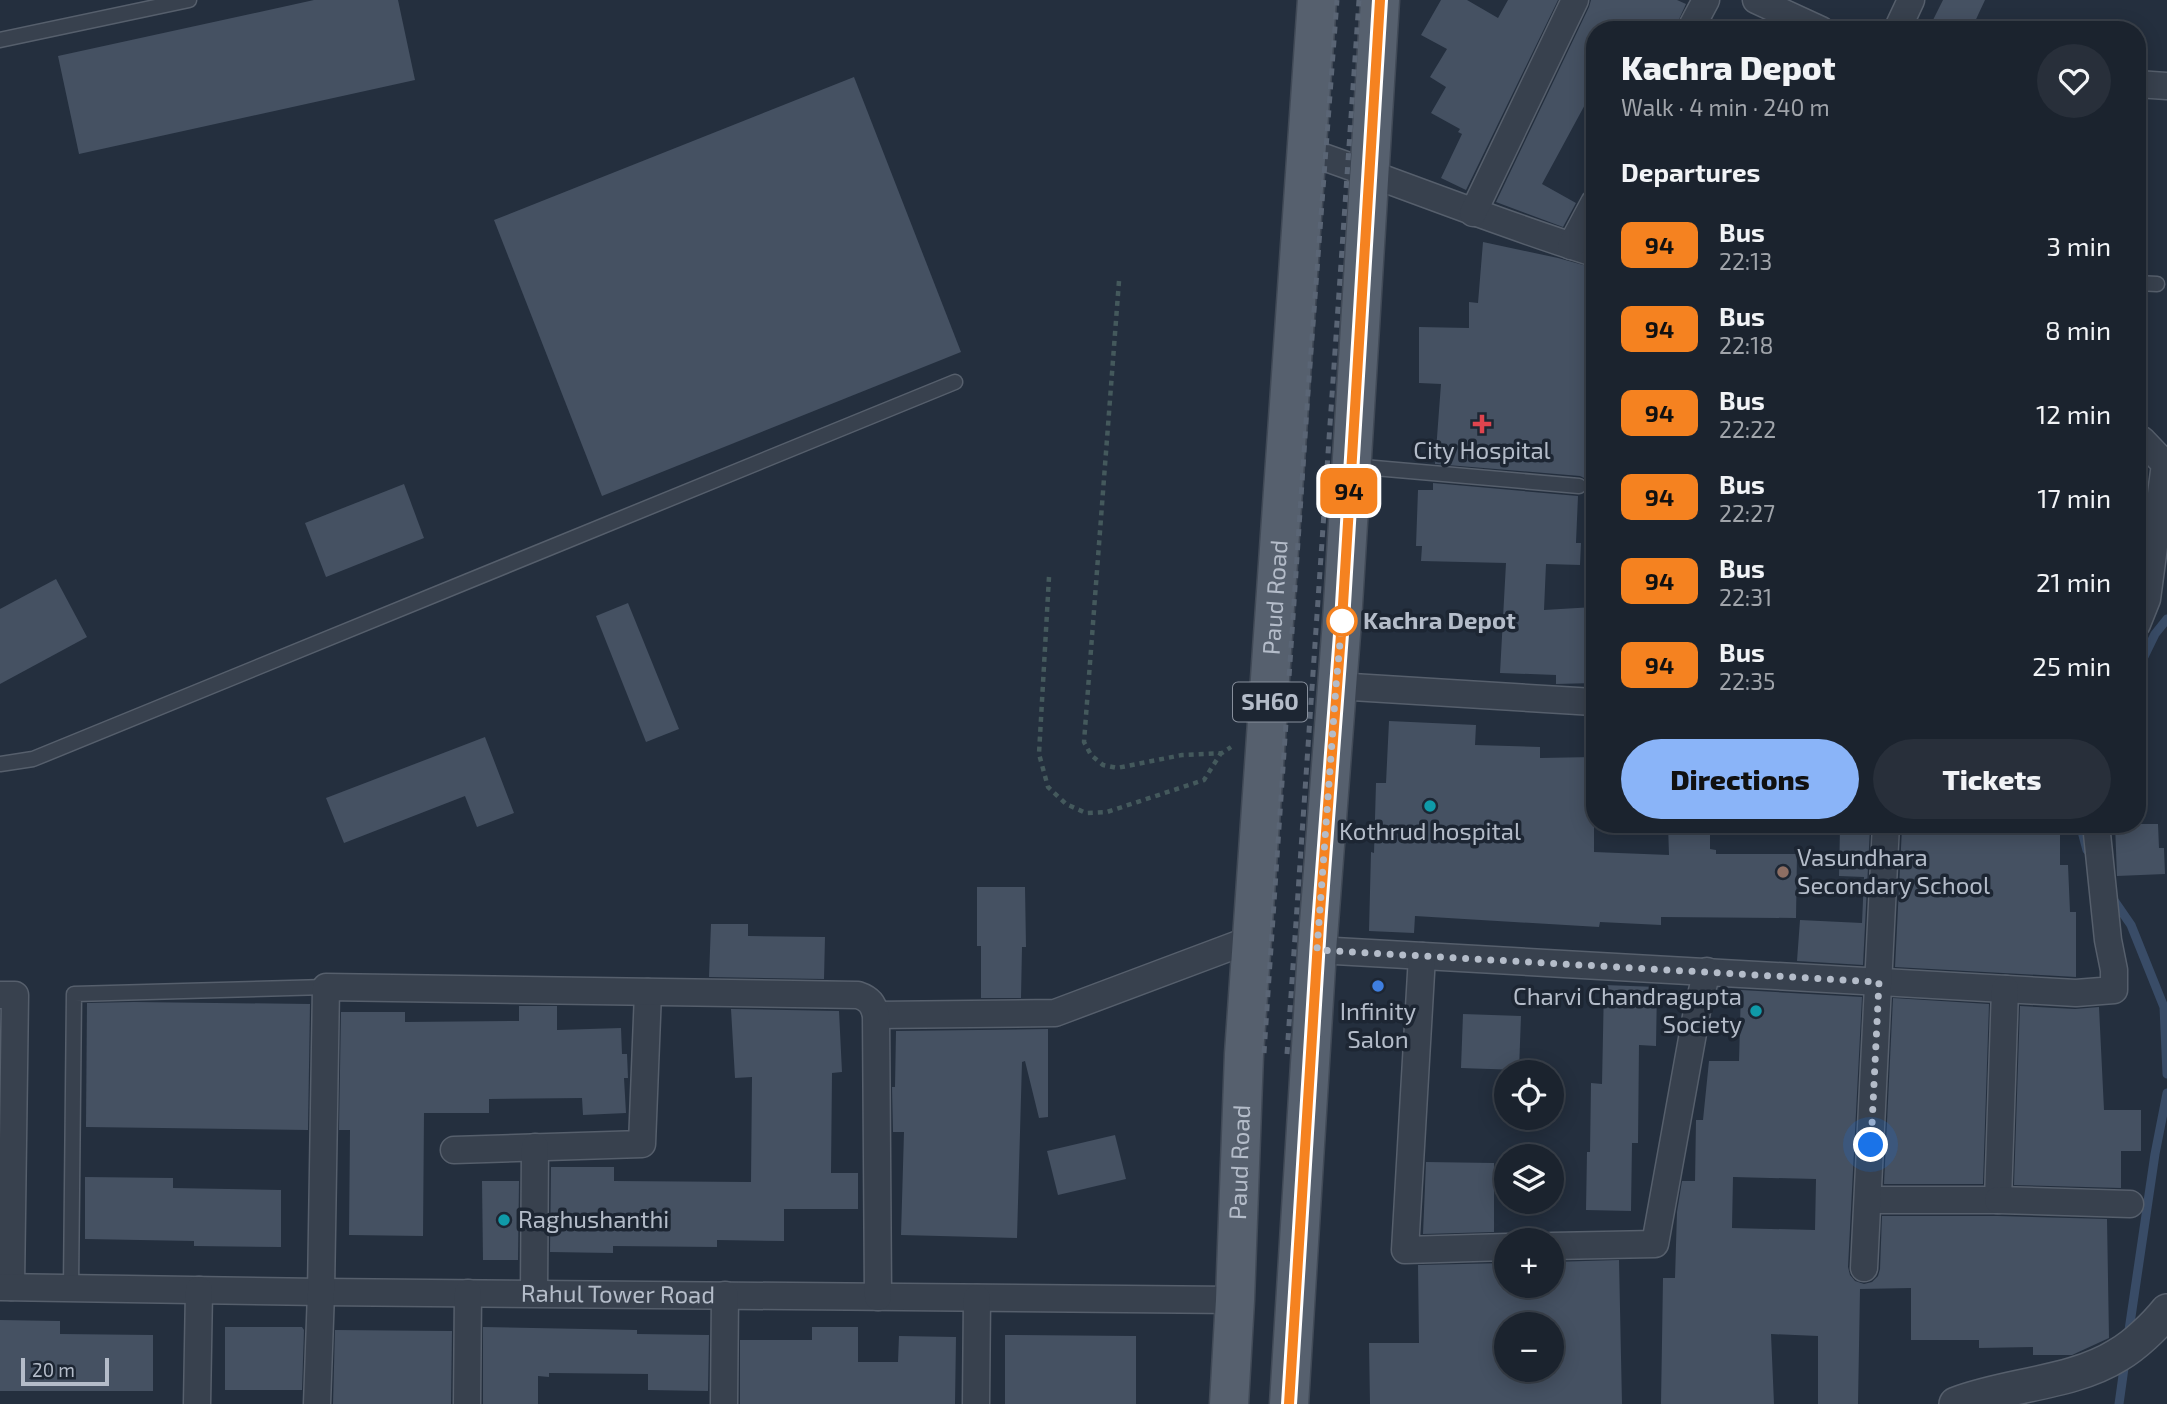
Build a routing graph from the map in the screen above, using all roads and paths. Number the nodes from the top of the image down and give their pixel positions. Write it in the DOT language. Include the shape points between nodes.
graph roads {
  1 [pos="189,0"];
  2 [pos="1317,0"];
  3 [pos="1380,0"];
  4 [pos="1575,0"];
  5 [pos="1706,0"];
  6 [pos="1756,0"];
  7 [pos="1911,0"];
  8 [pos="1788,15"];
  9 [pos="1695,21"];
  10 [pos="1901,21"];
  11 [pos="0,40"];
  12 [pos="2146,85"];
  13 [pos="2167,86"];
  14 [pos="1306,150"];
  15 [pos="1368,172"];
  16 [pos="1473,213"];
  17 [pos="1583,249"];
  18 [pos="1119,281"];
  19 [pos="2146,283"];
  20 [pos="2157,284"];
  21 [pos="955,382"];
  22 [pos="2146,444"];
  23 [pos="2166,464"];
  24 [pos="1350,466"];
  25 [pos="1579,486"];
  26 [pos="2162,537"];
  27 [pos="1049,577"];
  28 [pos="2146,602"];
  29 [pos="1336,686"];
  30 [pos="1586,702"];
  31 [pos="1268,726"];
  32 [pos="1222,752"];
  33 [pos="0,764"];
  34 [pos="1886,833"];
  35 [pos="2097,833"];
  36 [pos="1252,939"];
  37 [pos="1317,950"];
  38 [pos="1422,956"];
  39 [pos="1707,971"];
  40 [pos="1879,982"];
  41 [pos="326,987"];
  42 [pos="2005,989"];
  43 [pos="648,992"];
  44 [pos="0,995"];
  45 [pos="876,1015"];
  46 [pos="7,1132"];
  47 [pos="535,1147"];
  48 [pos="454,1150"];
  49 [pos="1868,1200"];
  50 [pos="1998,1200"];
  51 [pos="2130,1204"];
  52 [pos="1494,1247"];
  53 [pos="1564,1247"];
  54 [pos="6,1248"];
  55 [pos="1864,1268"];
  56 [pos="5,1287"];
  57 [pos="71,1288"];
  58 [pos="199,1290"];
  59 [pos="321,1292"];
  60 [pos="468,1293"];
  61 [pos="534,1293"];
  62 [pos="725,1295"];
  63 [pos="878,1297"];
  64 [pos="977,1298"];
  65 [pos="1235,1300"];
  66 [pos="2163,1316"];
  67 [pos="197,1404"];
  68 [pos="317,1404"];
  69 [pos="467,1404"];
  70 [pos="724,1404"];
  71 [pos="976,1404"];
  72 [pos="1229,1404"];
  73 [pos="1289,1404"];
  74 [pos="1956,1404"];
  1 -- 11 [label="lane"];
  2 -- 14 [label="main road, Paud Road / SH60"];
  3 -- 15 [label="main road, SH60"];
  4 -- 16 [label="street"];
  5 -- 9 [label="street"];
  6 -- 8 [label="street"];
  7 -- 10 [label="street"];
  12 -- 13 [label="street"];
  14 -- 15 [label="street"];
  14 -- 31 [label="main road, Paud Road / SH60"];
  15 -- 16 [label="street"];
  15 -- 24 [label="main road, SH60"];
  16 -- 17 [label="street"];
  18 -- 32 [label="path" via="1084,742 1103,765 1117,768"];
  19 -- 20 [label="lane"];
  21 -- 33 [label="lane" via="33,759"];
  22 -- 23 [label="street"];
  23 -- 26 [label="street"];
  24 -- 25 [label="lane"];
  24 -- 29 [label="main road, SH60"];
  26 -- 28 [label="street"];
  27 -- 32 [label="path" via="1039,754 1048,787 1066,804 1086,813 1107,811 1204,780"];
  29 -- 30 [label="street"];
  29 -- 37 [label="main road, SH60"];
  31 -- 32 [label="path"];
  31 -- 36 [label="main road, Paud Road / SH60"];
  34 -- 40 [label="street"];
  35 -- 42 [label="street" via="2114,990"];
  36 -- 45 [label="street" via="1055,1013"];
  36 -- 65 [label="main road, Paud Road / SH60"];
  37 -- 38 [label="street"];
  37 -- 73 [label="main road, SH60"];
  38 -- 39 [label="street"];
  38 -- 52 [label="street" via="1405,1250"];
  39 -- 40 [label="street"];
  39 -- 53 [label="street" via="1655,1244"];
  40 -- 42 [label="street"];
  40 -- 49 [label="street"];
  41 -- 43 [label="street"];
  41 -- 57 [label="lane" via="74,994"];
  41 -- 59 [label="street"];
  42 -- 50 [label="street"];
  43 -- 45 [label="street" via="858,995 870,1000"];
  43 -- 47 [label="street" via="642,1144"];
  44 -- 46 [label="street" via="15,995"];
  45 -- 63 [label="street"];
  46 -- 54 [label="street"];
  47 -- 48 [label="street"];
  47 -- 61 [label="street"];
  49 -- 50 [label="street"];
  49 -- 55 [label="street"];
  50 -- 51 [label="street"];
  54 -- 56 [label="street"];
  56 -- 57 [label="street, Rahul Tower Road"];
  57 -- 58 [label="street, Rahul Tower Road"];
  58 -- 59 [label="street, Rahul Tower Road"];
  58 -- 67 [label="street"];
  59 -- 60 [label="street, Rahul Tower Road"];
  59 -- 68 [label="street"];
  60 -- 61 [label="street, Rahul Tower Road"];
  60 -- 69 [label="street"];
  61 -- 62 [label="street, Rahul Tower Road"];
  62 -- 63 [label="street, Rahul Tower Road"];
  62 -- 70 [label="street"];
  63 -- 64 [label="street, Rahul Tower Road"];
  64 -- 65 [label="street, Rahul Tower Road"];
  64 -- 71 [label="street"];
  65 -- 72 [label="main road, Paud Road / SH60"];
  66 -- 74 [label="street" via="2119,1355 2074,1374"];
}
